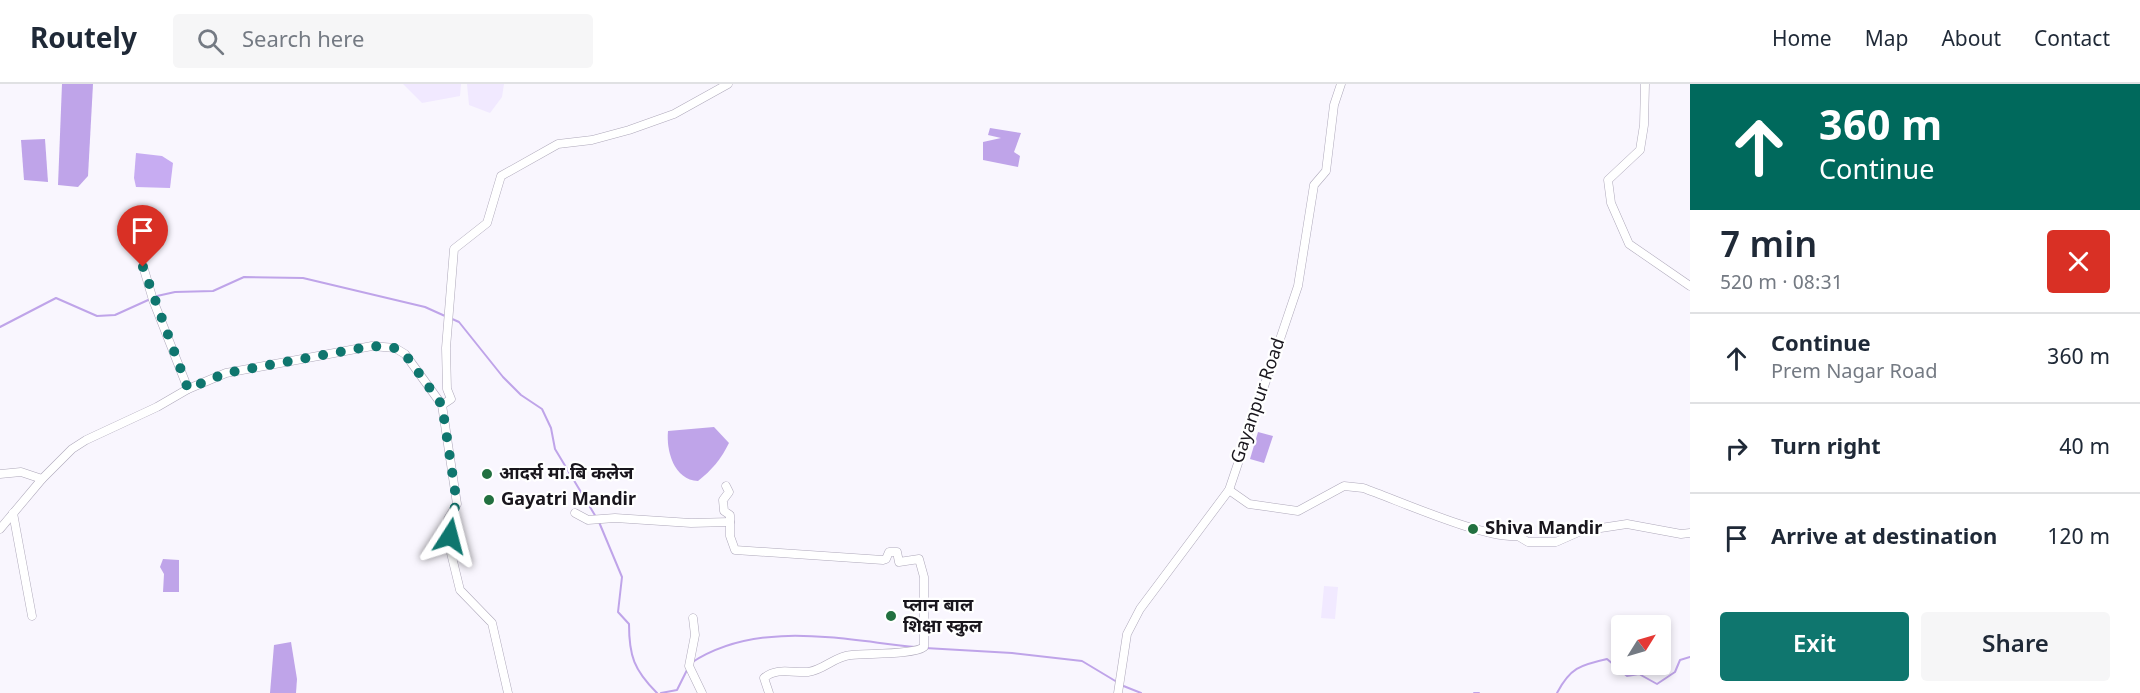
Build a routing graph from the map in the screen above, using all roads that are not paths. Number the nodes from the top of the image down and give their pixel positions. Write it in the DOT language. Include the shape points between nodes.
graph roads {
  1 [pos="728,84"];
  2 [pos="1341,84"];
  3 [pos="1645,84"];
  4 [pos="143,267"];
  5 [pos="1690,286"];
  6 [pos="188,389"];
  7 [pos="442,405"];
  8 [pos="0,474"];
  9 [pos="42,479"];
  10 [pos="726,486"];
  11 [pos="1229,490"];
  12 [pos="13,513"];
  13 [pos="575,513"];
  14 [pos="730,522"];
  15 [pos="0,529"];
  16 [pos="1690,533"];
  17 [pos="32,616"];
  18 [pos="693,618"];
  19 [pos="1118,691"];
  20 [pos="508,693"];
  21 [pos="702,693"];
  22 [pos="769,693"];
  1 -- 7 [label="street" via="674,114 629,130 558,144 501,176 487,223 454,249 447,388 451,399"];
  2 -- 11 [label="street, Gayanpur Road" via="1334,105 1326,171 1314,185 1298,286"];
  3 -- 5 [label="street" via="1640,150 1608,180 1611,203 1629,244"];
  4 -- 6 [label="street"];
  6 -- 7 [label="street" via="226,373 372,346 395,348 405,354"];
  6 -- 9 [label="street" via="86,440"];
  7 -- 20 [label="street" via="457,504 448,519 451,553 460,590 492,623"];
  8 -- 9 [label="street" via="21,472"];
  9 -- 12 [label="street"];
  10 -- 14 [label="street" via="729,492 723,500 724,511 730,515"];
  11 -- 16 [label="street" via="1249,504 1298,511 1344,486 1363,488 1479,530 1518,536 1528,542 1556,543 1581,531 1627,524"];
  11 -- 19 [label="street, Gayanpur Road" via="1140,609 1127,634"];
  12 -- 15 [label="street"];
  12 -- 17 [label="street"];
  13 -- 14 [label="street" via="593,520"];
  14 -- 22 [label="street" via="735,550 857,560 883,560 888,552 897,552 899,562 919,559 924,572 924,648 917,652 845,655 807,672 780,670 764,678"];
  18 -- 21 [label="street" via="690,666"];
}
